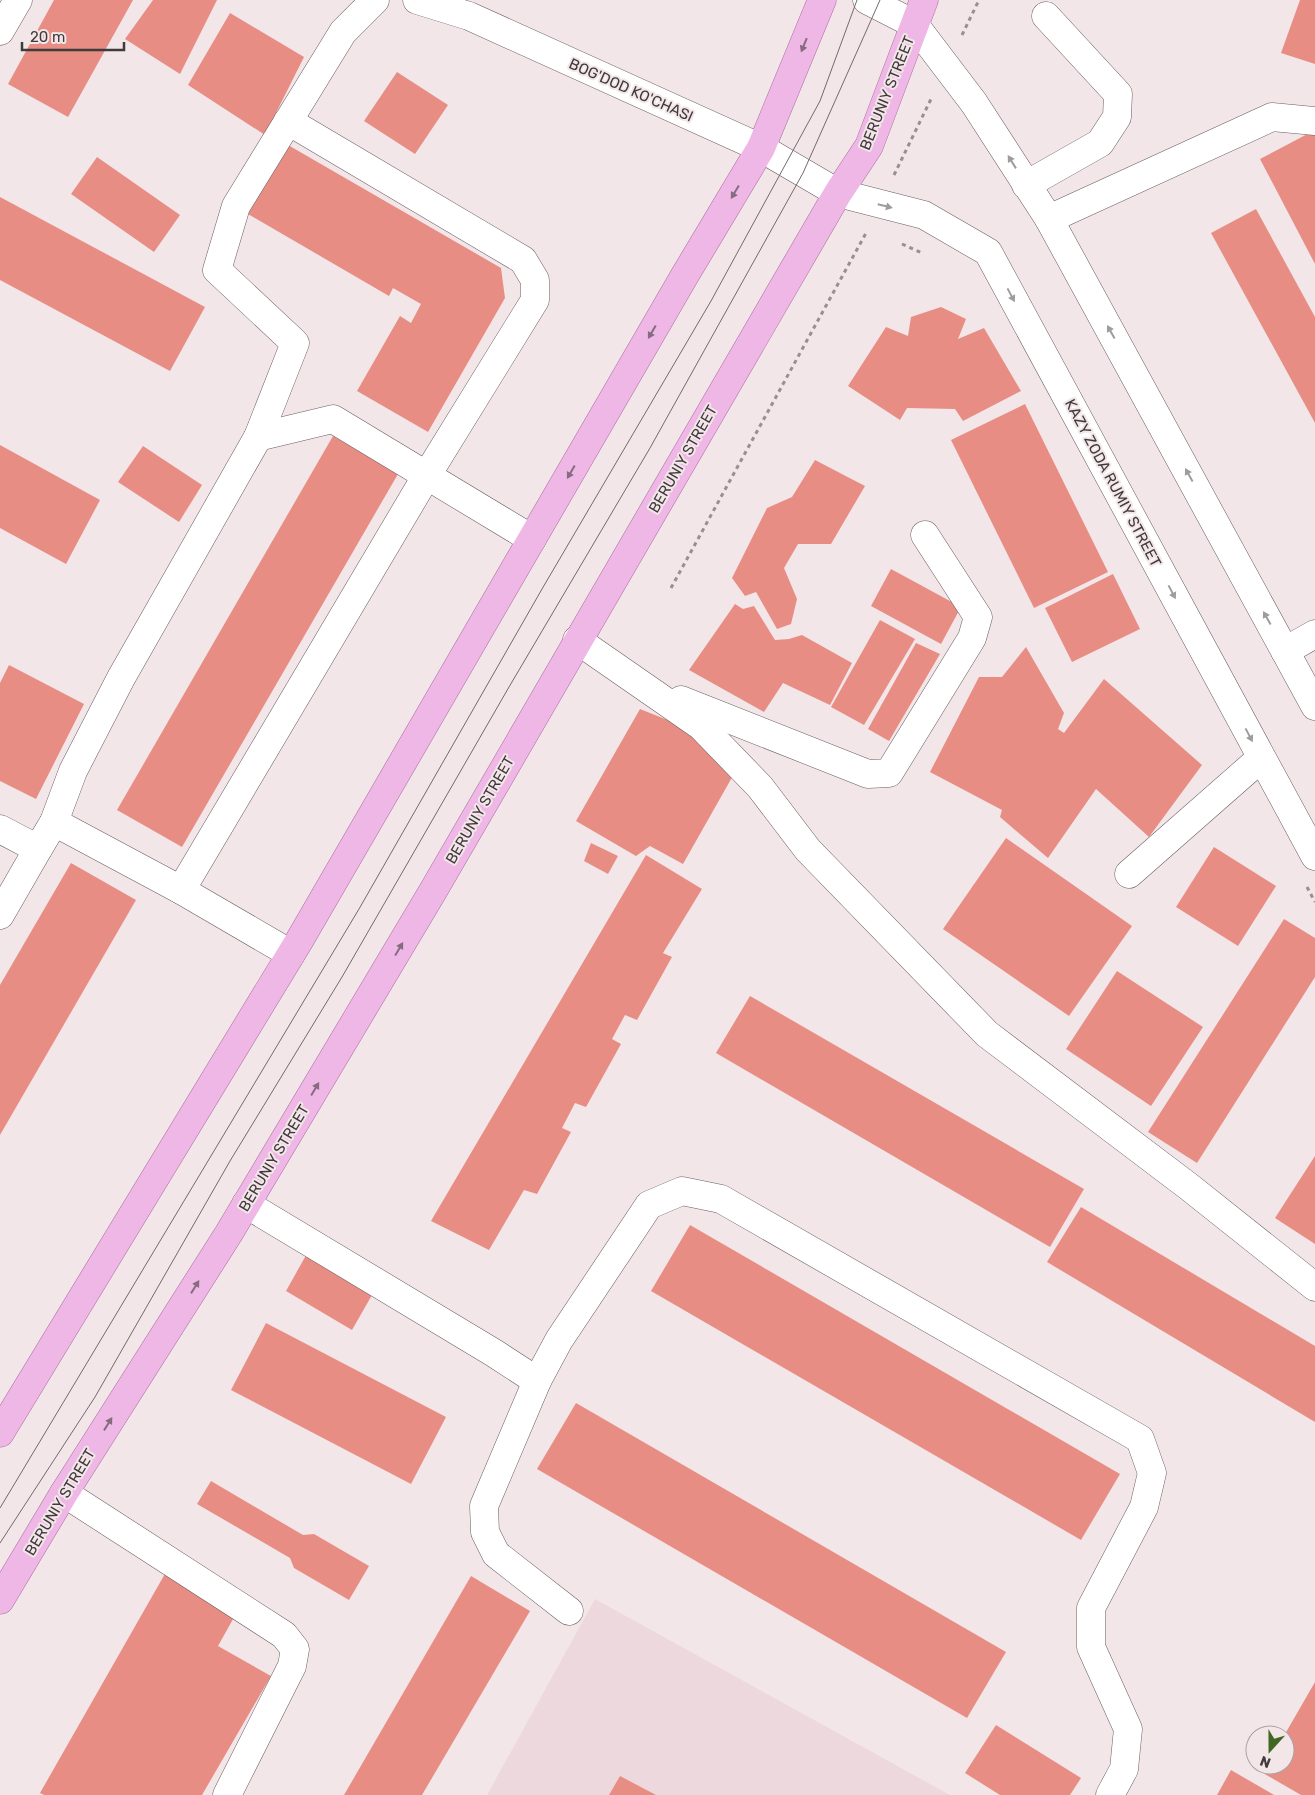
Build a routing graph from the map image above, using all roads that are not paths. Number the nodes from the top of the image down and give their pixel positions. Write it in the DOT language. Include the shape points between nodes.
graph roads {
  1 [pos="18,0"];
  2 [pos="375,0"];
  3 [pos="417,0"];
  4 [pos="822,0"];
  5 [pos="867,0"];
  6 [pos="919,12"];
  7 [pos="1046,16"];
  8 [pos="0,31"];
  9 [pos="288,121"];
  10 [pos="1315,122"];
  11 [pos="761,148"];
  12 [pos="1026,185"];
  13 [pos="838,193"];
  14 [pos="1049,219"];
  15 [pos="258,437"];
  16 [pos="427,476"];
  17 [pos="925,535"];
  18 [pos="532,539"];
  19 [pos="1315,634"];
  20 [pos="577,640"];
  21 [pos="1285,651"];
  22 [pos="642,685"];
  23 [pos="1315,706"];
  24 [pos="1261,758"];
  25 [pos="54,822"];
  26 [pos="0,829"];
  27 [pos="38,849"];
  28 [pos="1315,856"];
  29 [pos="1129,874"];
  30 [pos="181,890"];
  31 [pos="0,915"];
  32 [pos="291,954"];
  33 [pos="246,1204"];
  34 [pos="1315,1288"];
  35 [pos="537,1381"];
  36 [pos="0,1433"];
  37 [pos="64,1493"];
  38 [pos="0,1600"];
  39 [pos="569,1611"];
  40 [pos="227,1795"];
  41 [pos="1110,1795"];
  1 -- 8 [label="street"];
  2 -- 9 [label="street" via="343,32"];
  3 -- 11 [label="street, BOG'DOD KO'CHASI" via="469,16"];
  4 -- 11 [label="main road, one-way"];
  5 -- 6 [label="street"];
  12 -- 6 [label="street, one-way" via="974,103 946,67"];
  6 -- 13 [label="main road, BERUNIY STREET" via="869,146"];
  7 -- 12 [label="street" via="1118,94 1117,118 1100,143"];
  9 -- 15 [label="street" via="236,206 217,270 295,343"];
  9 -- 16 [label="street" via="523,260 535,280 535,300"];
  10 -- 14 [label="street" via="1272,117"];
  11 -- 13 [label="street, BOG'DOD KO'CHASI"];
  11 -- 18 [label="main road, one-way"];
  12 -- 14 [label="street"];
  13 -- 20 [label="main road, BERUNIY STREET"];
  13 -- 24 [label="street, KAZY ZODA RUMIY STREET, one-way" via="924,215 988,252"];
  21 -- 14 [label="street, one-way"];
  15 -- 16 [label="street" via="333,419"];
  15 -- 25 [label="street" via="121,678 73,771"];
  16 -- 18 [label="street"];
  16 -- 30 [label="street"];
  17 -- 22 [label="street" via="978,617 972,638 888,773 868,774"];
  18 -- 32 [label="main road"];
  19 -- 21 [label="street"];
  20 -- 22 [label="street"];
  33 -- 20 [label="main road, BERUNIY STREET, one-way" via="433,891"];
  21 -- 23 [label="street"];
  22 -- 34 [label="street" via="701,726 760,787 808,850 987,1034 1188,1186"];
  24 -- 28 [label="street, KAZY ZODA RUMIY STREET"];
  24 -- 29 [label="street"];
  25 -- 27 [label="street"];
  25 -- 30 [label="street"];
  26 -- 27 [label="street"];
  27 -- 31 [label="street"];
  30 -- 32 [label="street"];
  32 -- 36 [label="main road"];
  33 -- 35 [label="street"];
  37 -- 33 [label="main road, BERUNIY STREET, one-way"];
  35 -- 39 [label="street" via="484,1506 485,1532 496,1554"];
  35 -- 41 [label="street" via="559,1340 649,1205 682,1191 721,1199 1140,1440 1152,1473 1144,1507 1091,1608 1091,1647 1128,1729 1124,1769"];
  37 -- 38 [label="main road, BERUNIY STREET"];
  37 -- 40 [label="street" via="284,1635 295,1648 292,1666"];
}
